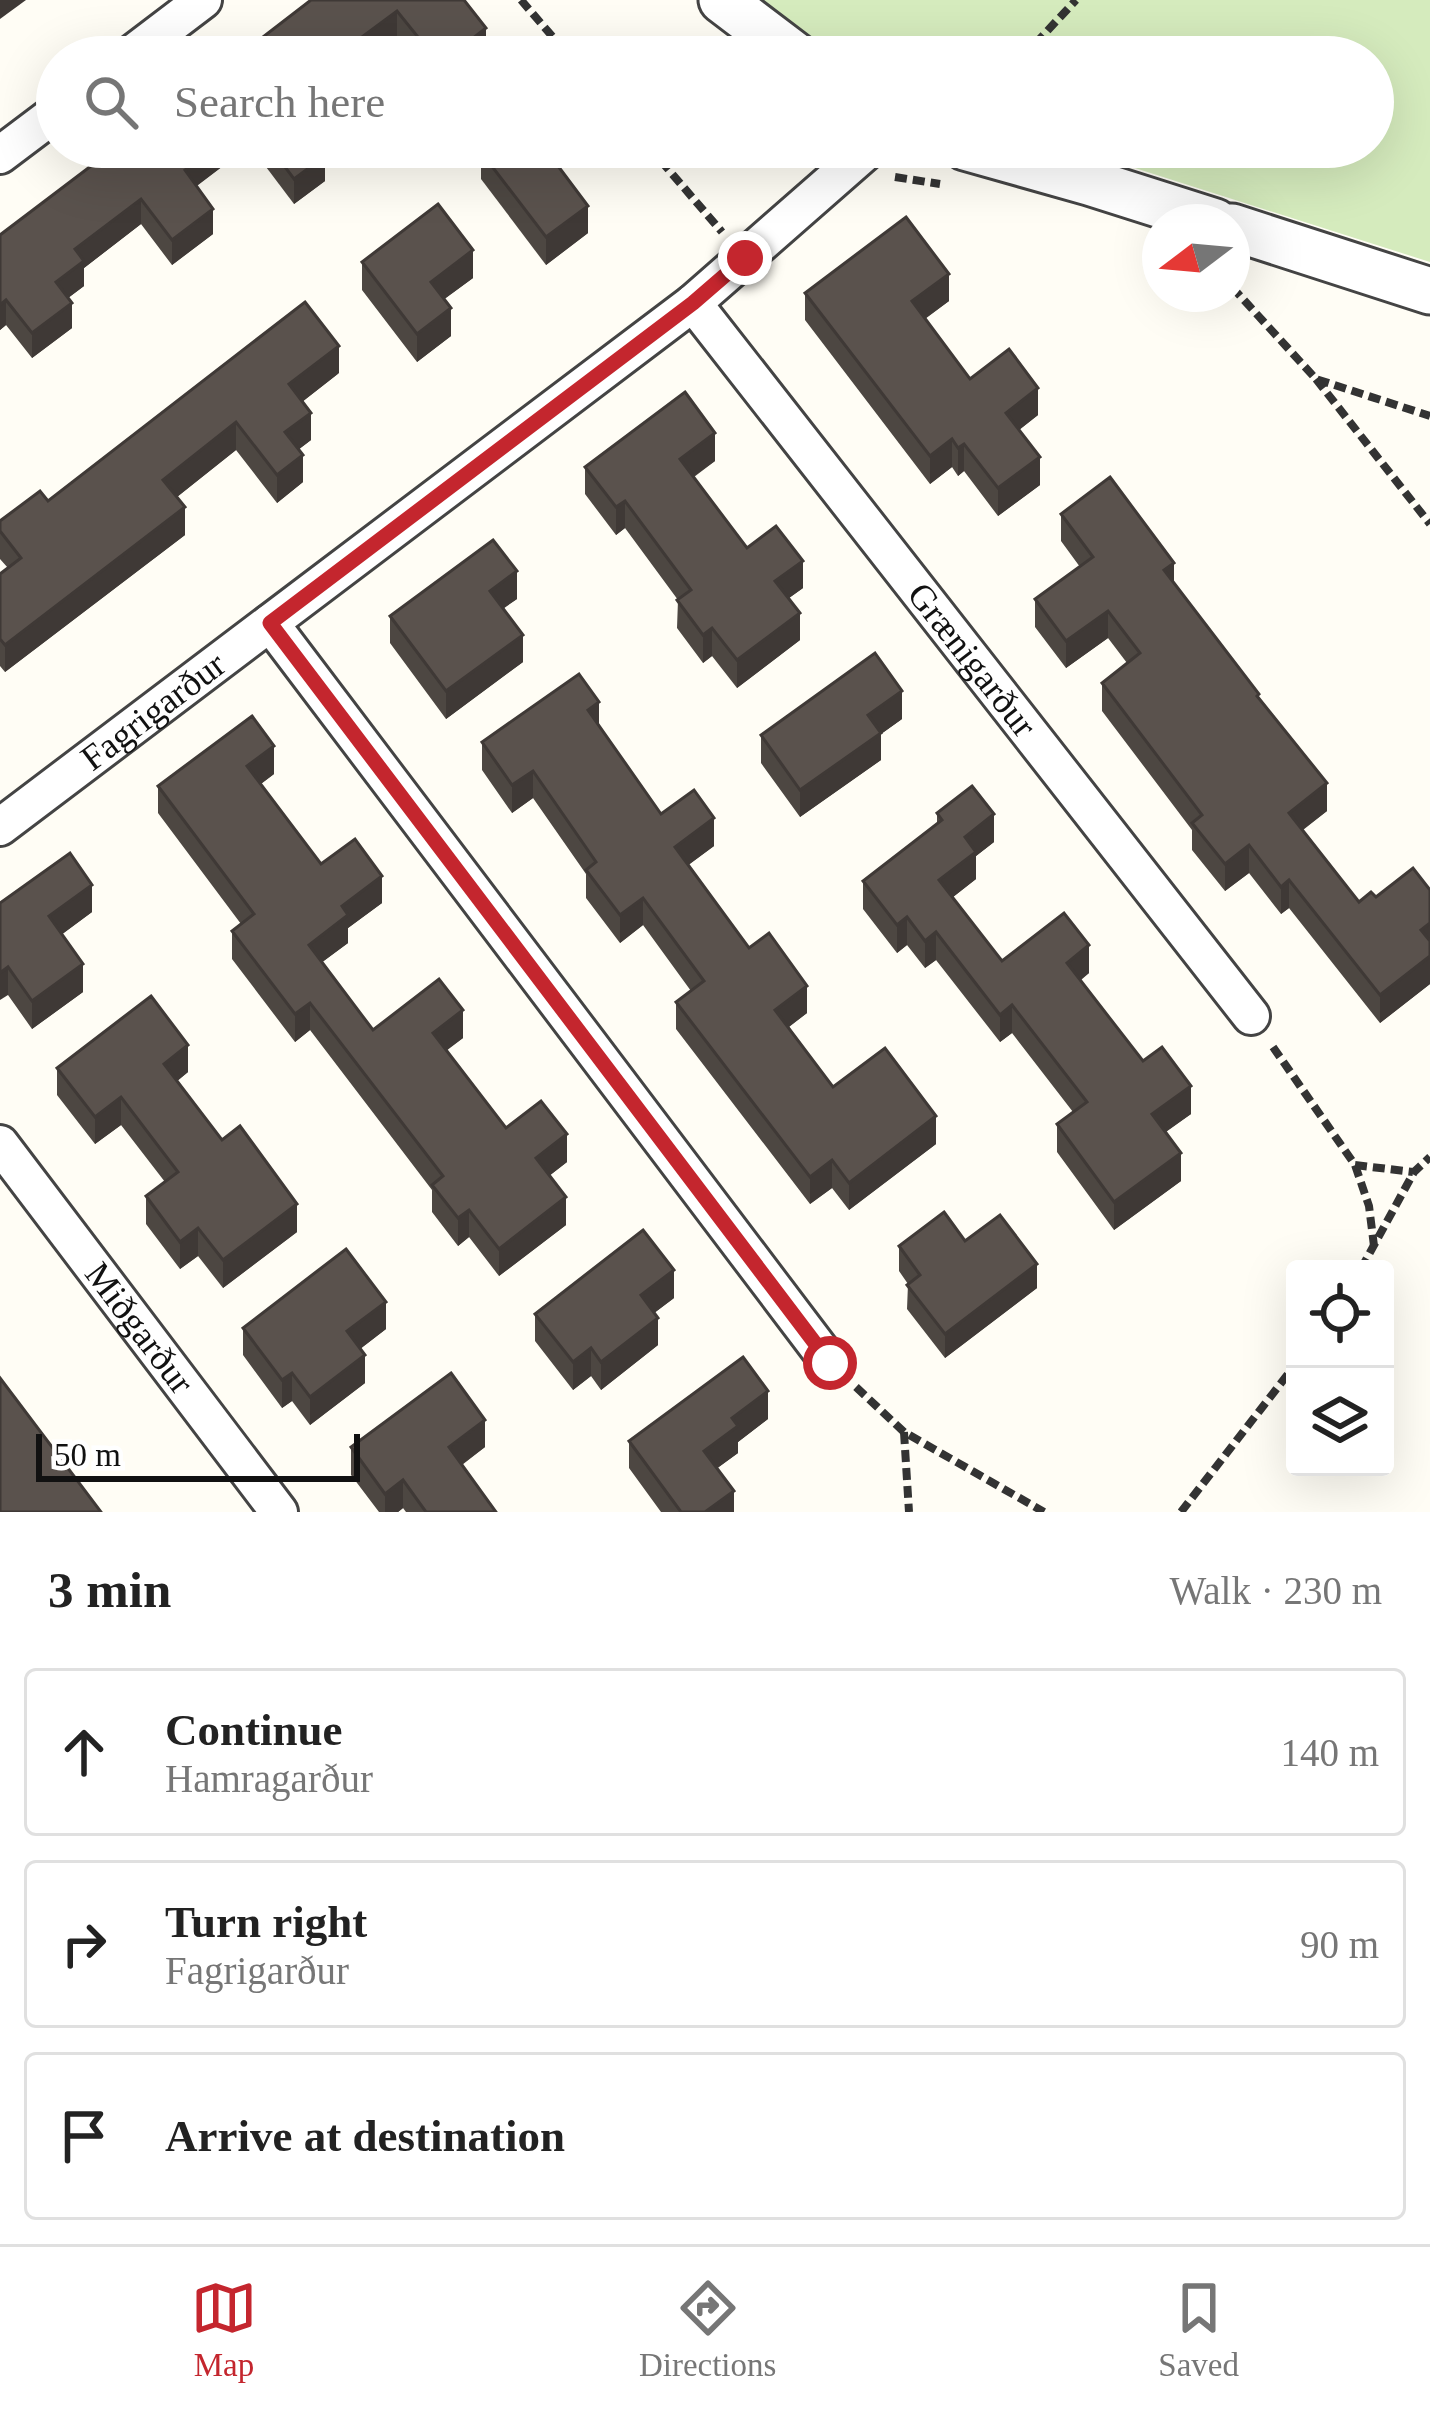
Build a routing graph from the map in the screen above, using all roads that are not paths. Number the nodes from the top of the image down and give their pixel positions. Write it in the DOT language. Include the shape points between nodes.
graph roads {
  1 [pos="203,0"];
  2 [pos="722,0"];
  3 [pos="156,36"];
  4 [pos="769,36"];
  5 [pos="36,128"];
  6 [pos="0,155"];
  7 [pos="872,168"];
  8 [pos="962,168"];
  9 [pos="1158,204"];
  10 [pos="1250,233"];
  11 [pos="1430,291"];
  12 [pos="693,303"];
  13 [pos="270,623"];
  14 [pos="0,827"];
  15 [pos="1251,1016"];
  16 [pos="0,1144"];
  17 [pos="830,1363"];
  18 [pos="279,1512"];
  1 -- 3 [label="street"];
  2 -- 4 [label="street"];
  5 -- 6 [label="street"];
  7 -- 12 [label="street, Fagrigarður"];
  8 -- 9 [label="street" via="1089,182"];
  10 -- 11 [label="street"];
  12 -- 13 [label="street, Fagrigarður"];
  12 -- 15 [label="street, Grænigarður"];
  13 -- 14 [label="street, Fagrigarður"];
  13 -- 17 [label="street"];
  16 -- 18 [label="street, Miðgarður"];
}
